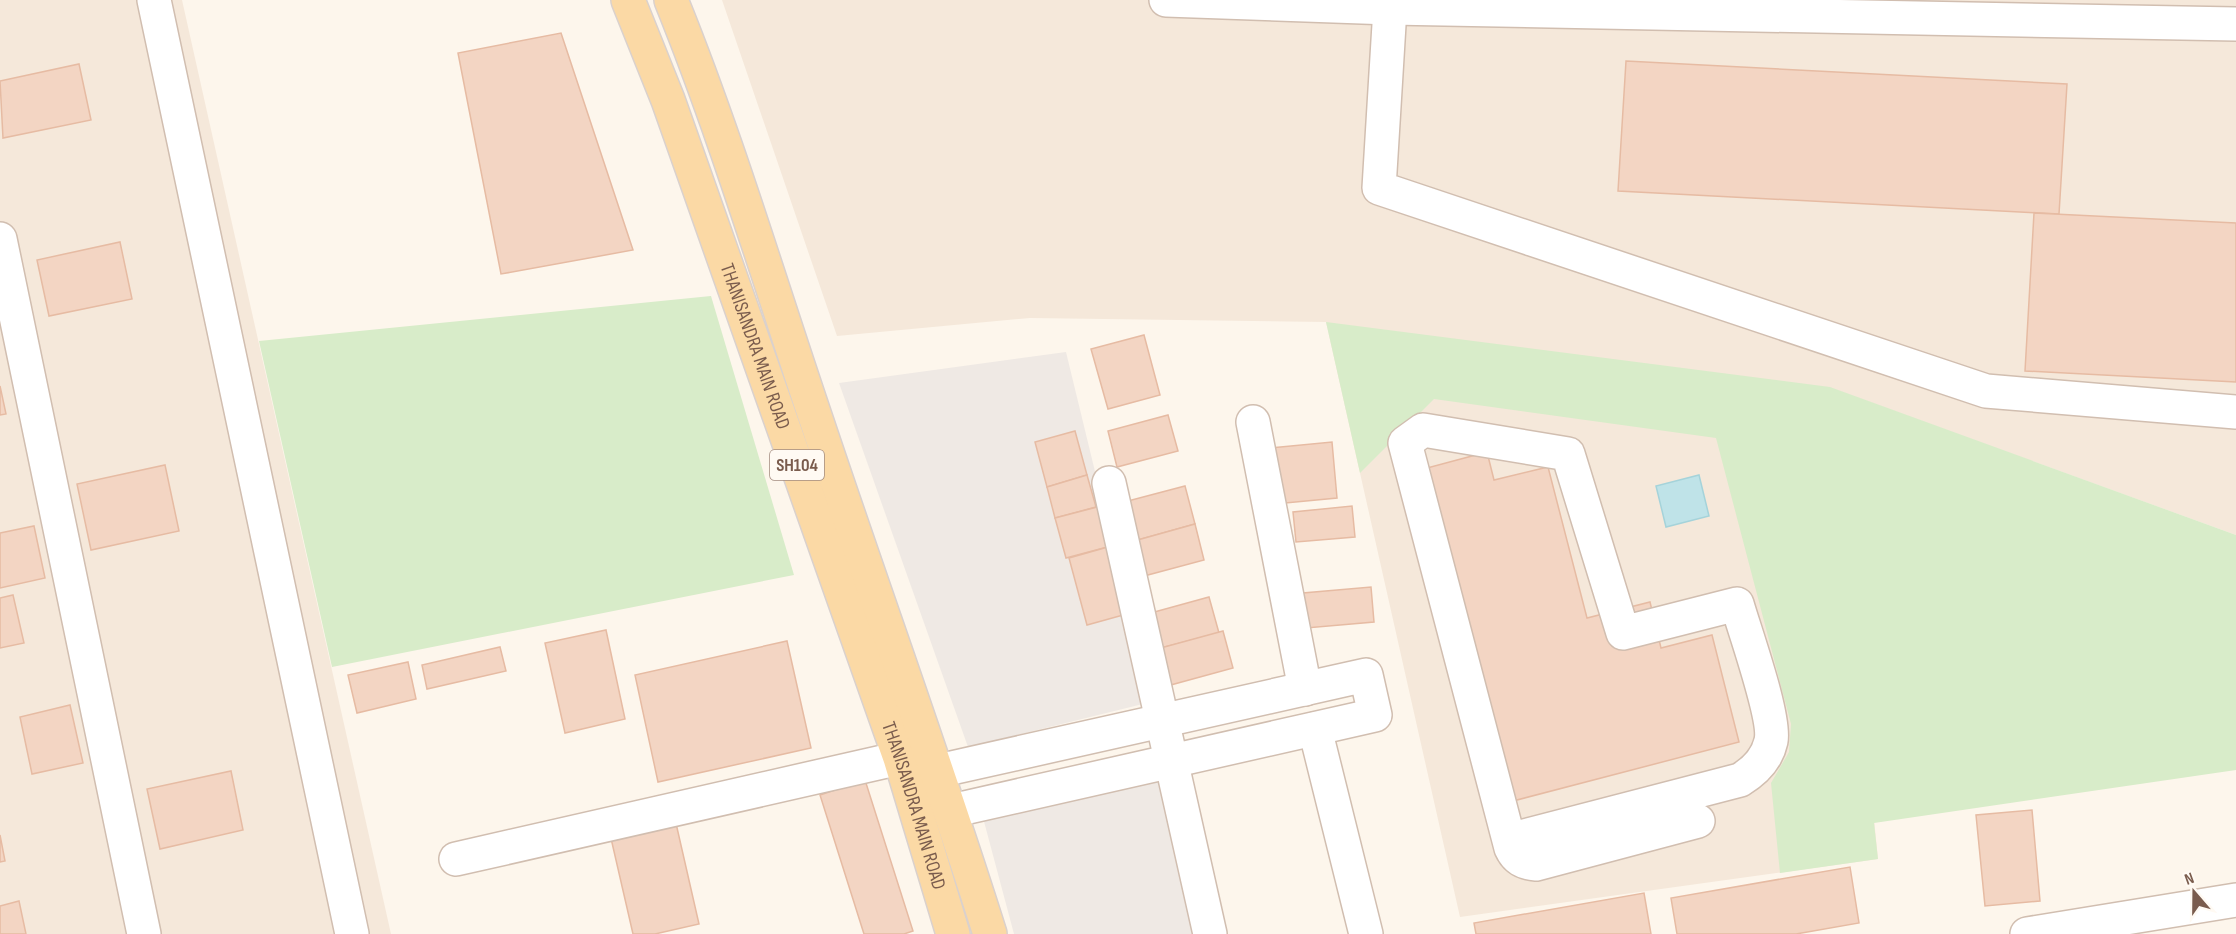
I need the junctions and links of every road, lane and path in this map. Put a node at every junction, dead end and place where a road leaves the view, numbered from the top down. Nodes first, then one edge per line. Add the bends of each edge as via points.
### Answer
1 (153, 0) edge
2 (628, 0) edge
3 (671, 0) edge
4 (1166, 0) edge
5 (1390, 8) junction
6 (2236, 24) edge
7 (0, 239) edge
8 (2236, 412) edge
9 (1252, 422) dead end
10 (1109, 483) dead end
11 (1305, 689) junction
12 (1163, 721) junction
13 (1315, 729) junction
14 (900, 758) junction
15 (1172, 761) junction
16 (938, 771) junction
17 (951, 811) junction
18 (1698, 821) dead end
19 (1509, 840) junction
20 (456, 859) dead end
21 (2236, 900) edge
22 (2066, 931) edge
23 (144, 934) edge
24 (352, 934) edge
25 (953, 934) edge
26 (990, 934) edge
27 (1210, 934) edge
28 (1366, 934) edge
29 (2026, 934) edge

1 - 24 street
2 - 14 main road, THANISANDRA MAIN ROAD / SH104 via 668,100
3 - 16 main road, THANISANDRA MAIN ROAD / SH104 via 705,83
4 - 5 street
5 - 6 street
5 - 8 street via 1379,188 1986,391
7 - 23 street
9 - 11 street
10 - 12 street
11 - 12 street
11 - 13 street via 1366,675 1375,716
12 - 15 street
12 - 16 street
13 - 15 street
13 - 28 street
14 - 20 street
14 - 25 main road, THANISANDRA MAIN ROAD / SH104
15 - 17 street
15 - 27 street
16 - 17 main road, THANISANDRA MAIN ROAD / SH104
17 - 26 main road, THANISANDRA MAIN ROAD / SH104
18 - 19 street via 1536,864 1520,861
19 - 19 street via 1405,443 1423,430 1569,454 1623,633 1737,604 1772,727 1767,753 1740,780
21 - 22 street
22 - 29 street

